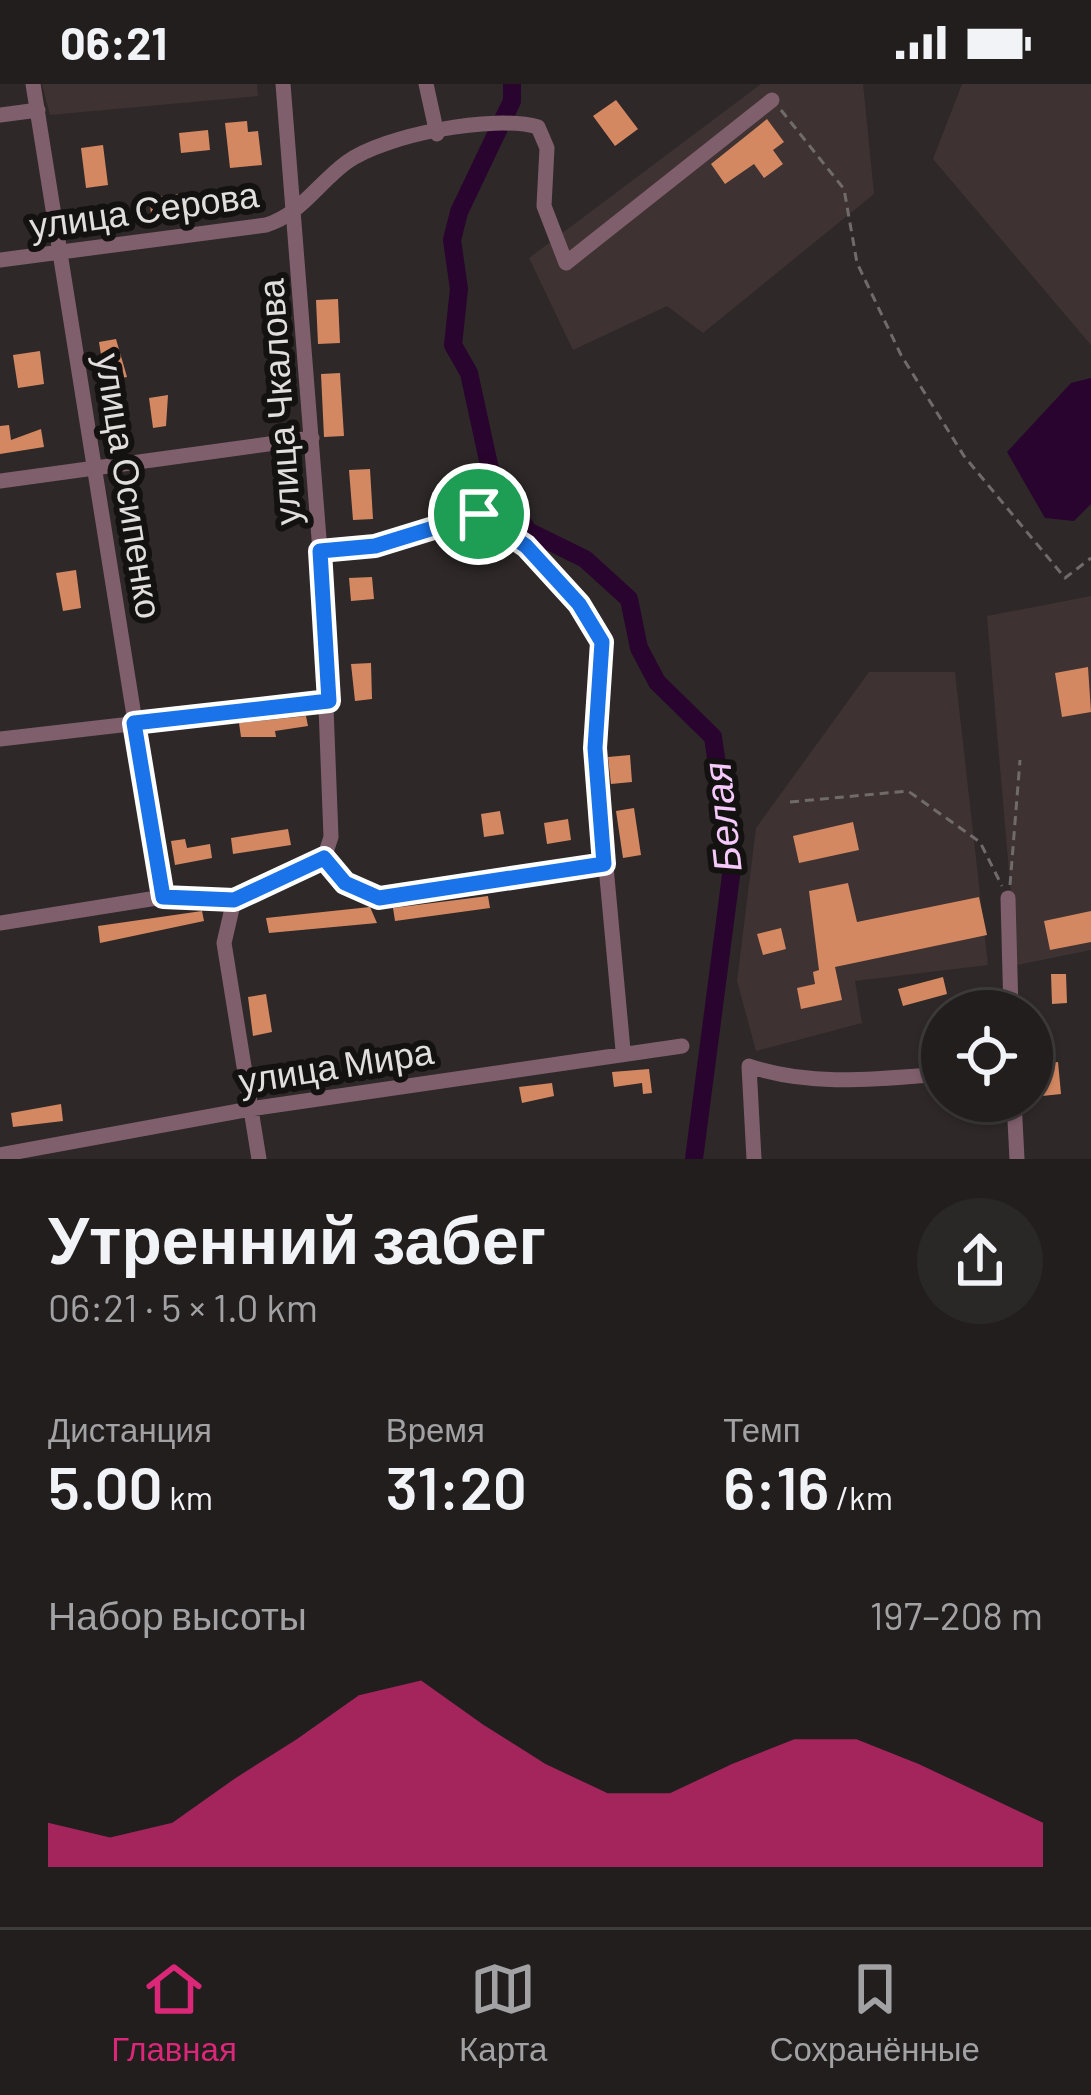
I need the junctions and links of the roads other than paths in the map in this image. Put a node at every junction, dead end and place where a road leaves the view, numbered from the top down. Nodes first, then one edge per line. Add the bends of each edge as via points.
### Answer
1 (33, 84) edge
2 (302, 84) edge
3 (426, 84) edge
4 (284, 89) edge
5 (772, 100) road end
6 (38, 110) junction
7 (0, 115) edge
8 (437, 134) junction
9 (294, 213) junction
10 (62, 253) junction
11 (0, 260) edge
12 (312, 438) junction
13 (98, 468) junction
14 (0, 481) edge
15 (320, 551) junction
16 (329, 701) junction
17 (134, 723) junction
18 (0, 739) edge
19 (324, 858) junction
20 (604, 864) junction
21 (163, 897) junction
22 (1008, 898) road end
23 (234, 900) junction
24 (0, 923) edge
25 (1010, 990) edge
26 (682, 1046) dead end
27 (623, 1050) junction
28 (921, 1076) edge
29 (250, 1109) junction
30 (1015, 1122) edge
31 (0, 1154) edge
32 (260, 1159) edge
33 (754, 1159) edge
34 (1017, 1159) edge

1 - 6 street, улица Осипенко
2 - 4 street
3 - 8 street
4 - 9 street, улица Чкалова
5 - 8 street, улица Серова via 566,263 544,206 547,148 538,127 484,123
6 - 7 street
6 - 10 street, улица Осипенко
8 - 9 street, улица Серова via 363,152
9 - 10 street, улица Серова via 266,225
9 - 12 street, улица Чкалова
10 - 11 street, улица Серова
10 - 13 street, улица Осипенко
12 - 13 street
12 - 15 street, улица Чкалова
13 - 14 street
13 - 17 street, улица Осипенко
15 - 16 street, улица Чкалова
15 - 20 street via 375,546 467,515 496,521 526,546 598,631 595,748
16 - 17 street
16 - 19 street, улица Чкалова via 332,837
17 - 18 street
17 - 21 street, улица Осипенко
19 - 20 street via 345,883 379,898
19 - 23 street
20 - 27 street
21 - 23 street
21 - 24 street
22 - 25 street
23 - 29 street via 224,943
26 - 27 street, улица Мира
27 - 29 street, улица Мира
28 - 33 street via 818,1080 749,1066
29 - 31 street, улица Мира
29 - 32 street
30 - 34 street

